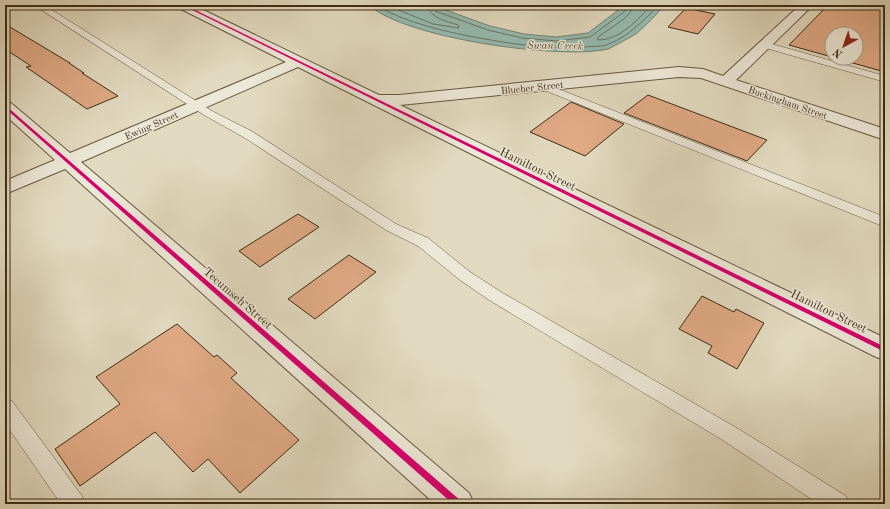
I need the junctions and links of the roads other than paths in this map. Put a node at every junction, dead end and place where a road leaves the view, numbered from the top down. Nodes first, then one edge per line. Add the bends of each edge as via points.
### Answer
1 (38, 5) edge
2 (183, 5) edge
3 (807, 5) edge
4 (764, 45) junction
5 (298, 62) junction
6 (691, 72) joint
7 (885, 79) edge
8 (726, 81) junction
9 (543, 86) junction
10 (374, 98) junction
11 (196, 105) junction
12 (5, 106) edge
13 (885, 135) edge
14 (67, 161) junction
15 (5, 188) edge
16 (885, 222) edge
17 (885, 350) edge
18 (5, 406) edge
19 (74, 504) edge
20 (458, 504) edge
21 (838, 504) edge

1 - 11 lane
2 - 5 street, Hamilton Street
3 - 4 street
4 - 7 lane
4 - 8 street
5 - 10 street, Hamilton Street
5 - 11 street, Ewing Street
6 - 8 street, Buckingham Street
6 - 9 street, Blucher Street
8 - 13 street, Buckingham Street
9 - 10 street, Blucher Street via 399,100
9 - 16 lane
10 - 17 street, Hamilton Street
11 - 14 street, Ewing Street
11 - 21 lane via 249,135 391,227 422,242 495,296 728,433
12 - 14 street, Tecumseh Street
14 - 15 street, Ewing Street
14 - 20 street, Tecumseh Street
18 - 19 lane

